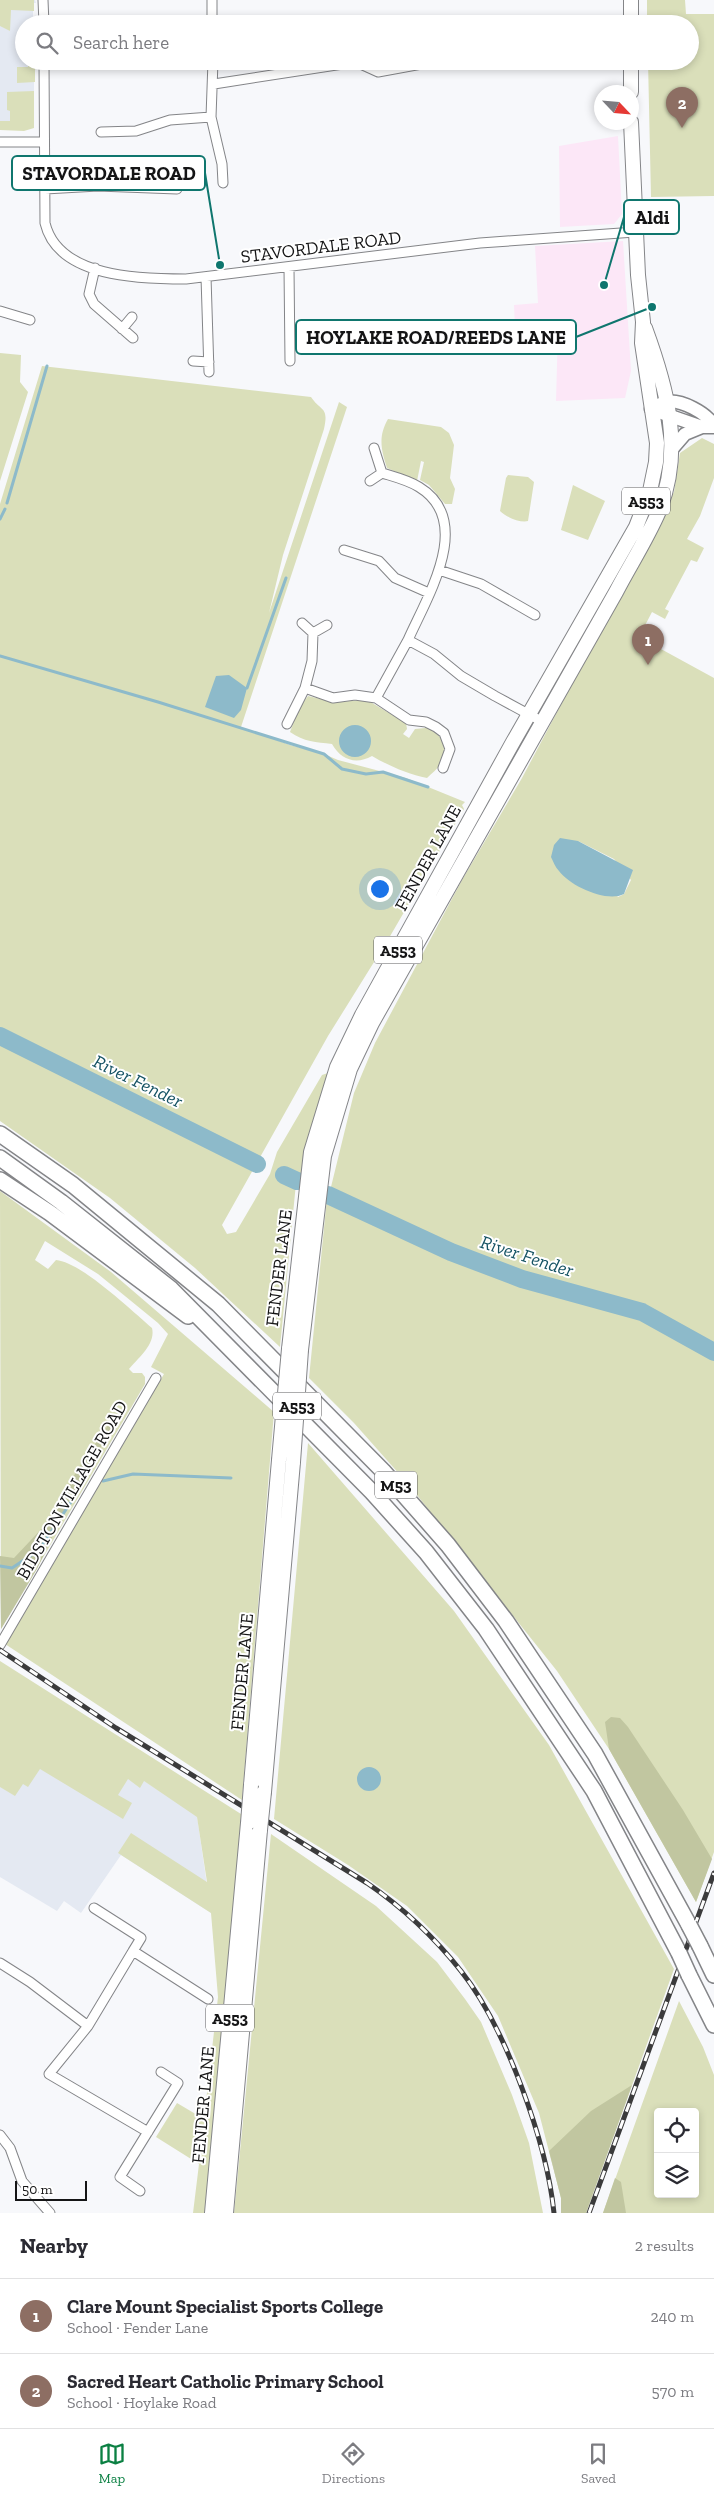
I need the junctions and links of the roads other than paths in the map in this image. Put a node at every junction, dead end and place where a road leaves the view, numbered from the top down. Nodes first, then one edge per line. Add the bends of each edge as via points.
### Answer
1 (43, 0) edge
2 (212, 0) edge
3 (631, 0) edge
4 (44, 15) edge
5 (212, 15) edge
6 (631, 15) edge
7 (44, 70) edge
8 (213, 70) edge
9 (304, 70) edge
10 (374, 70) edge
11 (389, 70) edge
12 (631, 70) edge
13 (214, 84) junction
14 (631, 85) edge
15 (211, 117) junction
16 (631, 130) edge
17 (101, 132) dead end
18 (0, 142) edge
19 (44, 142) junction
20 (223, 184) dead end
21 (45, 189) junction
22 (177, 189) dead end
23 (636, 232) junction
24 (95, 268) junction
25 (289, 268) junction
26 (206, 277) junction
27 (0, 311) edge
28 (132, 317) dead end
29 (30, 320) dead end
30 (643, 322) junction
31 (122, 329) junction
32 (133, 338) dead end
33 (193, 361) dead end
34 (290, 361) dead end
35 (209, 362) junction
36 (210, 372) dead end
37 (651, 409) junction
38 (668, 409) junction
39 (710, 427) edge
40 (672, 445) junction
41 (374, 448) dead end
42 (382, 473) junction
43 (370, 481) dead end
44 (344, 550) dead end
45 (439, 570) junction
46 (429, 593) junction
47 (535, 615) dead end
48 (302, 623) dead end
49 (327, 625) dead end
50 (313, 633) junction
51 (408, 640) junction
52 (305, 688) junction
53 (376, 698) junction
54 (529, 715) junction
55 (543, 722) junction
56 (287, 724) dead end
57 (443, 768) dead end
58 (0, 1134) edge
59 (0, 1158) edge
60 (0, 1180) edge
61 (233, 1349) junction
62 (295, 1349) junction
63 (156, 1378) dead end
64 (0, 1645) edge
65 (94, 1908) dead end
66 (133, 1951) junction
67 (0, 1963) edge
68 (714, 1975) edge
69 (208, 1999) dead end
70 (714, 2025) edge
71 (88, 2026) junction
72 (161, 2072) dead end
73 (148, 2132) junction
74 (0, 2135) edge
75 (140, 2190) dead end
76 (50, 2213) edge
77 (212, 2213) edge
78 (226, 2213) edge

1 - 4 street
2 - 5 street
3 - 6 main road
7 - 19 street, STAVORDALE ROAD
8 - 13 street
9 - 13 street
10 - 11 street
12 - 14 main road
13 - 15 street
15 - 17 street via 170,120 136,131
15 - 20 street via 222,164
16 - 23 main road, A553
18 - 19 street
19 - 21 street, STAVORDALE ROAD
21 - 22 street via 98,186
21 - 24 street, STAVORDALE ROAD via 45,223 54,246 76,263
23 - 25 street, STAVORDALE ROAD via 480,243
23 - 30 main road, A553
24 - 26 street, STAVORDALE ROAD via 154,279
24 - 31 street via 89,294 94,304
25 - 26 street, STAVORDALE ROAD
25 - 34 street
26 - 35 street
27 - 29 street
28 - 31 street
30 - 37 main road, A553 via 642,352
30 - 38 main road, A553
31 - 32 street
33 - 35 street
35 - 36 street
37 - 38 street
37 - 54 main road, FENDER LANE / A553 via 657,451 645,506
38 - 39 street via 696,410 710,418
38 - 40 main road, A553
39 - 40 street via 685,434
40 - 55 main road, FENDER LANE / A553 via 664,497 651,526
41 - 42 street
42 - 43 street
42 - 45 street via 420,488 440,508 446,538
44 - 46 street via 379,561 395,578
45 - 46 street
45 - 47 street via 481,584
46 - 51 street
48 - 50 street
49 - 50 street
50 - 52 street via 312,661
51 - 53 street
51 - 54 street
52 - 53 street via 333,698 355,695
52 - 56 street
53 - 57 street via 409,720 426,722 444,733 450,750
54 - 55 street
54 - 62 main road, FENDER LANE / A553 via 362,1015 337,1067 311,1152
55 - 62 main road, FENDER LANE / A553 via 372,1023 350,1070 324,1156
58 - 68 highway, M53, bridge via 72,1185 218,1304 376,1464 448,1545 506,1621 595,1754
59 - 61 highway, M53 via 171,1288
60 - 61 highway, M53 via 50,1213
61 - 70 highway, M53, bridge via 372,1492 426,1552 486,1629 594,1791
62 - 77 main road, FENDER LANE / A553, bridge via 279,1460
62 - 78 main road, FENDER LANE / A553, bridge via 293,1462
63 - 64 street, BIDSTON VILLAGE ROAD
65 - 66 street via 141,1938
66 - 69 street
66 - 71 street
67 - 71 street
71 - 73 street via 49,2074
72 - 73 street via 178,2083
73 - 75 street via 120,2177
74 - 76 street via 10,2148 22,2181

